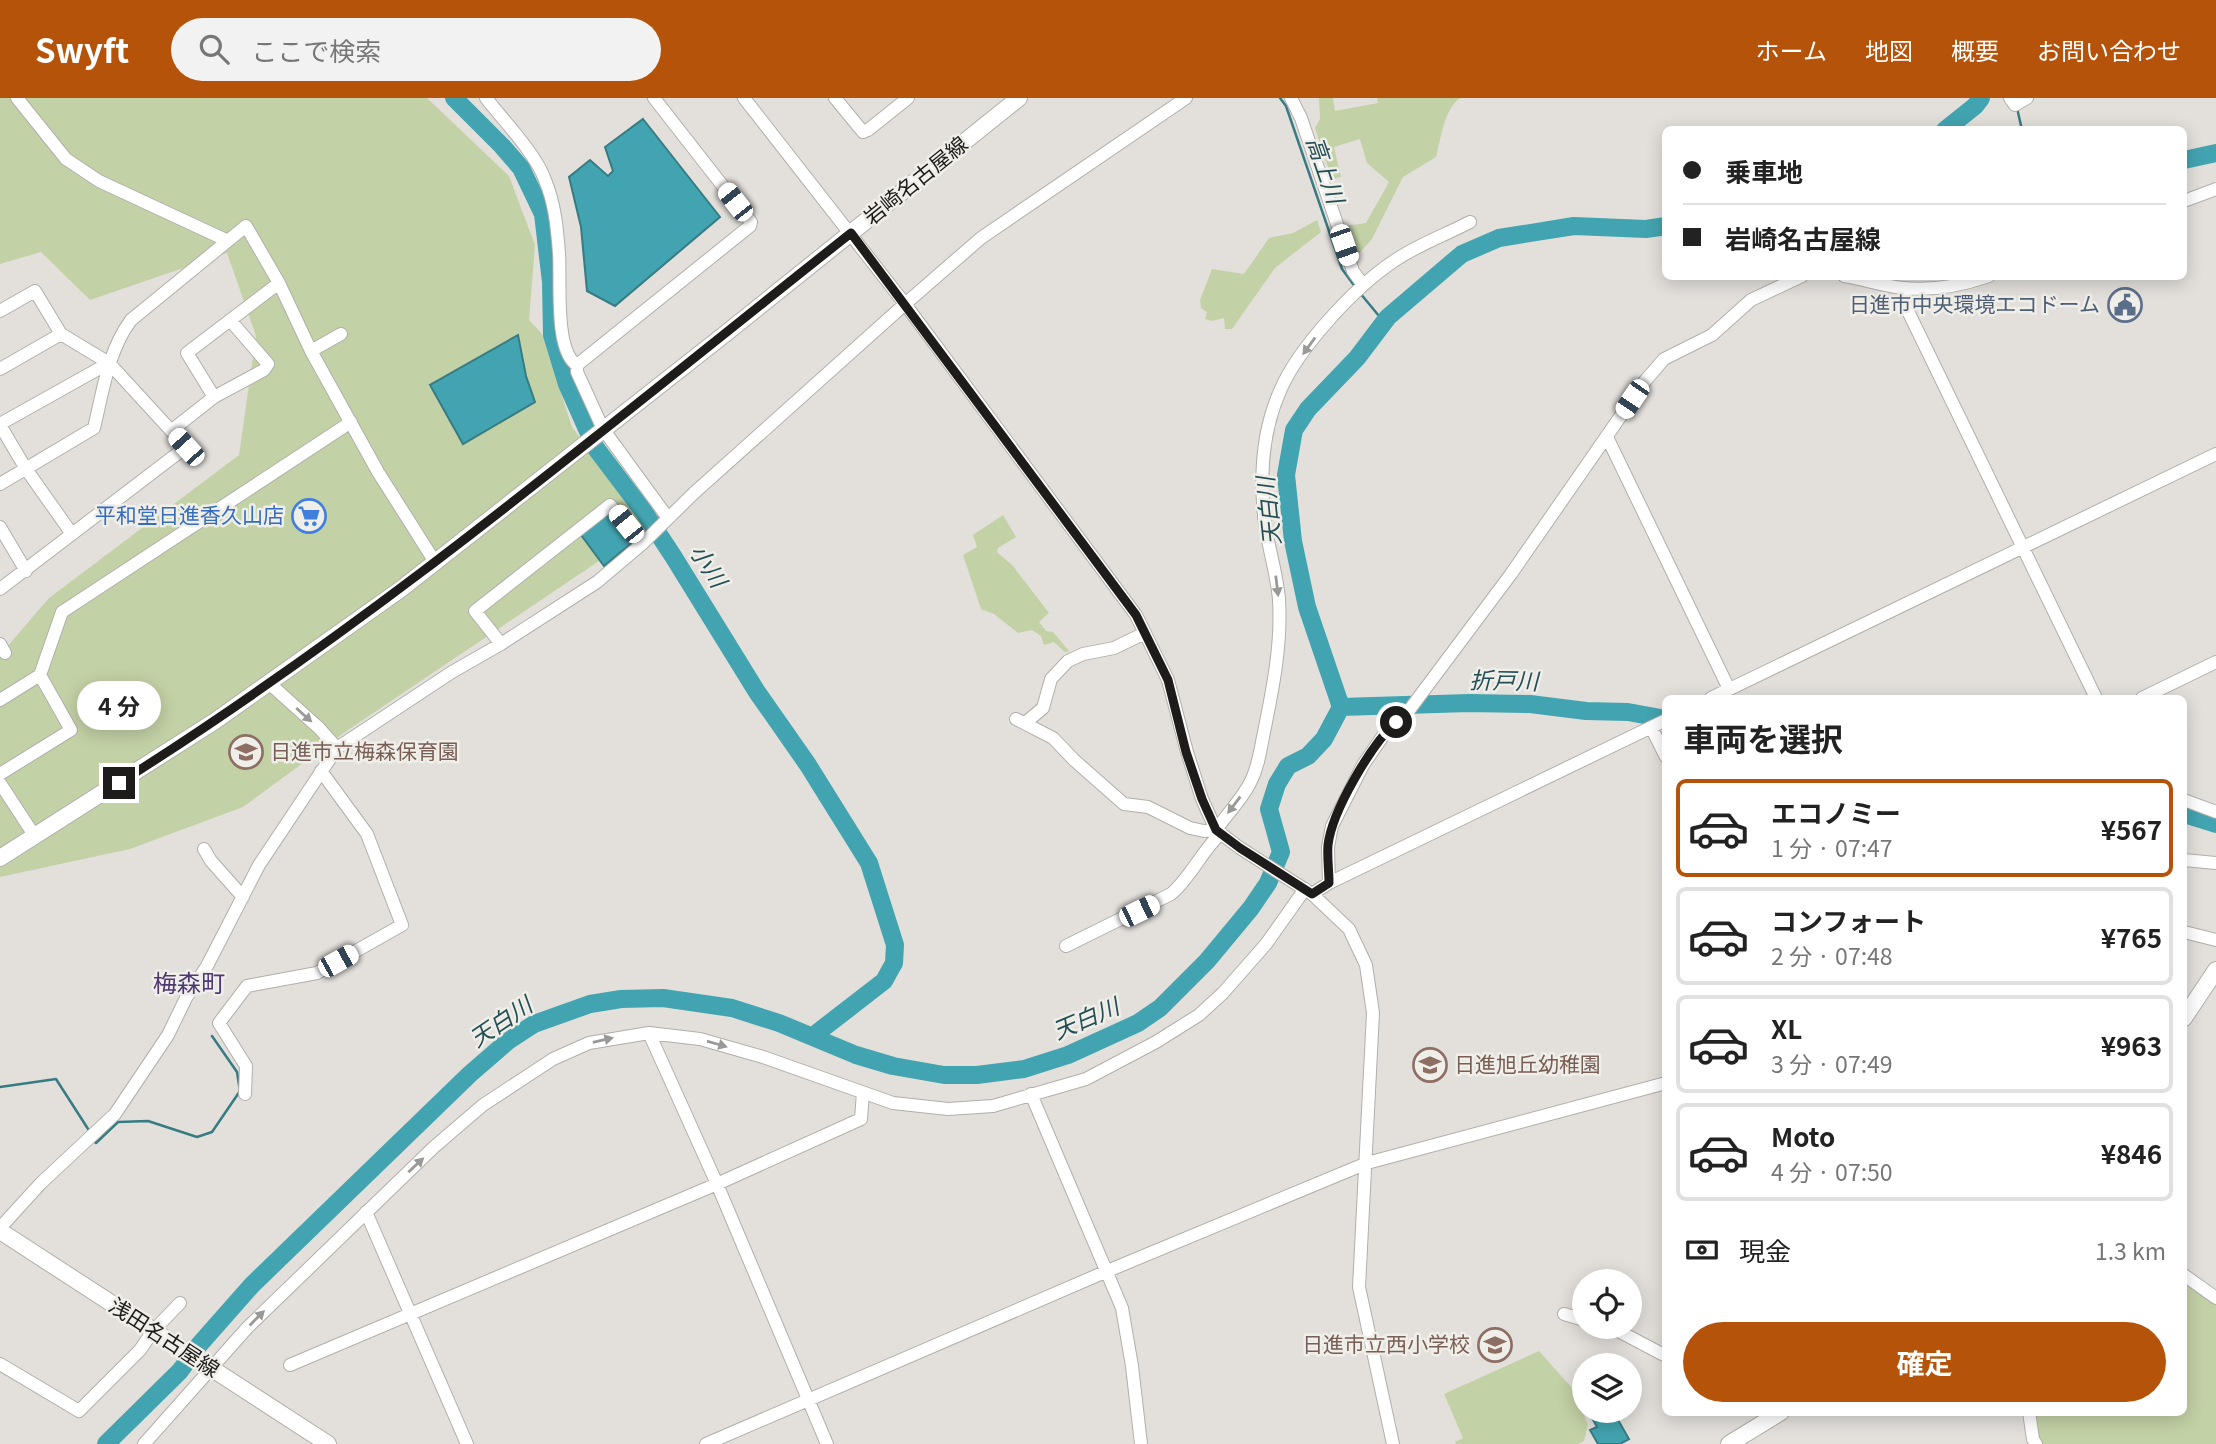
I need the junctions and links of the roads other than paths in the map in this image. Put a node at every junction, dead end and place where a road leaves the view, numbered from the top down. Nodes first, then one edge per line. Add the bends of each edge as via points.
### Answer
1 (17, 98) edge
2 (486, 98) edge
3 (654, 98) edge
4 (744, 98) edge
5 (835, 98) edge
6 (906, 98) edge
7 (1018, 98) edge
8 (1186, 98) edge
9 (1291, 98) edge
10 (2010, 98) edge
11 (2027, 98) edge
12 (2215, 194) edge
13 (2187, 200) edge
14 (1469, 222) dead end
15 (851, 233) junction
16 (226, 240) junction
17 (1794, 280) edge
18 (1864, 280) edge
19 (1978, 280) edge
20 (279, 283) junction
21 (1903, 288) junction
22 (1359, 289) junction
23 (905, 304) junction
24 (0, 311) edge
25 (230, 320) junction
26 (61, 334) junction
27 (341, 334) dead end
28 (311, 351) junction
29 (109, 363) junction
30 (577, 365) junction
31 (0, 369) edge
32 (214, 397) junction
33 (351, 422) junction
34 (0, 424) edge
35 (171, 431) junction
36 (600, 432) junction
37 (1607, 437) junction
38 (2216, 454) edge
39 (26, 468) junction
40 (0, 484) edge
41 (666, 521) junction
42 (0, 527) edge
43 (72, 534) junction
44 (646, 540) junction
45 (2022, 548) junction
46 (435, 562) junction
47 (26, 571) junction
48 (0, 589) edge
49 (1145, 632) junction
50 (501, 643) junction
51 (2216, 662) edge
52 (40, 675) junction
53 (270, 684) junction
54 (1729, 689) junction
55 (1717, 695) edge
56 (2095, 695) edge
57 (2148, 695) edge
58 (0, 700) edge
59 (1662, 722) edge
60 (1651, 727) junction
61 (337, 748) junction
62 (1662, 749) edge
63 (321, 771) junction
64 (0, 774) edge
65 (0, 783) edge
66 (2187, 801) edge
67 (2216, 812) edge
68 (1218, 831) junction
69 (34, 835) junction
70 (204, 849) dead end
71 (0, 858) edge
72 (2187, 860) edge
73 (2216, 863) edge
74 (1329, 883) junction
75 (1308, 891) junction
76 (243, 897) junction
77 (2187, 933) edge
78 (2216, 940) edge
79 (1066, 946) dead end
80 (2216, 970) edge
81 (2187, 1014) edge
82 (649, 1033) junction
83 (1662, 1084) edge
84 (863, 1093) junction
85 (245, 1094) dead end
86 (1031, 1094) junction
87 (1367, 1163) junction
88 (717, 1184) junction
89 (366, 1212) junction
90 (0, 1229) edge
91 (1105, 1272) junction
92 (2187, 1277) edge
93 (2216, 1298) edge
94 (180, 1303) dead end
95 (412, 1312) junction
96 (1564, 1314) dead end
97 (1572, 1316) edge
98 (153, 1331) junction
99 (1634, 1339) edge
100 (1662, 1354) edge
101 (0, 1364) edge
102 (290, 1365) dead end
103 (211, 1369) junction
104 (808, 1401) junction
105 (2030, 1416) edge
106 (1759, 1418) edge
107 (144, 1444) edge
108 (328, 1444) edge
109 (467, 1444) edge
110 (706, 1444) edge
111 (827, 1444) edge
112 (1141, 1444) edge
113 (1393, 1444) edge
114 (1729, 1444) edge
115 (2036, 1444) edge

1 - 16 street via 66,159 99,181
2 - 30 street via 545,177 556,215 562,341 569,361
3 - 30 street via 751,222
4 - 15 street
5 - 6 street via 863,132
7 - 15 main road, 岩崎名古屋線
8 - 23 street via 981,238
9 - 22 street
10 - 11 street via 2015,105
12 - 13 street
14 - 22 street via 1396,260
15 - 23 street
15 - 36 main road, 岩崎名古屋線
16 - 20 street via 246,226
16 - 29 street via 131,320
17 - 37 street via 1751,300 1712,335 1664,359
18 - 21 street
19 - 21 street
20 - 25 street
20 - 28 street
21 - 45 street via 1905,305
22 -> 68 street via 1314,338 1280,390 1272,412 1263,492 1279,600 1272,689 1250,784
23 - 41 street
23 - 49 street
24 - 26 street via 35,291
25 - 32 street via 187,353
25 - 32 street via 268,364
26 - 29 street
26 - 31 street
27 - 28 street
28 - 33 street
29 - 34 street
29 - 35 street
29 - 39 street via 94,428
30 - 36 street
32 - 35 street
33 - 46 street
33 - 52 street via 62,612
34 - 39 street
35 - 43 street via 186,447
36 - 41 street
36 - 46 main road, 岩崎名古屋線
37 - 54 street
37 - 74 street via 1511,574 1363,765 1332,826
38 - 45 street
39 - 40 street
39 - 43 street
41 - 44 street
42 - 47 street
43 - 47 street
44 - 50 street via 597,582
44 - 50 street via 610,505 475,611
45 - 54 street
45 - 56 street
46 - 53 main road, 岩崎名古屋線
47 - 48 street
49 - 68 street via 1168,680 1186,752
49 - 68 street via 1114,648 1068,661 1051,679 1043,708 1021,721 1053,738 1124,804 1148,807 1190,828
50 - 61 street
51 - 57 street
52 - 58 street
52 - 64 street via 71,730
53 -> 61 street
53 - 69 main road, 岩崎名古屋線
54 - 55 street
59 - 60 street
60 - 62 street
60 - 74 street
61 - 63 street
63 - 76 street
63 - 85 street via 366,834 402,925 317,973 247,986 219,1023 246,1066
65 - 69 street
66 - 67 street
68 - 75 street
68 - 79 street via 1171,894
69 - 71 main road, 岩崎名古屋線
70 - 76 street
72 - 73 street
74 - 75 street
75 - 86 street via 1223,993 1199,1015 1086,1079
75 - 87 street via 1349,929 1366,965 1373,1013
76 - 90 street via 168,1035 115,1114
77 - 78 street
80 - 81 main road
82 -> 84 street via 700,1039
82 - 88 street
89 -> 82 street via 483,1105 528,1074 589,1043
83 - 87 street
84 - 86 street via 893,1103 948,1109 993,1106
84 - 88 street via 861,1119
86 - 91 street
87 - 91 street
87 - 113 street via 1359,1287
88 - 95 street
88 - 104 street
89 - 95 street
103 -> 89 street
90 - 98 main road, 浅田名古屋線
91 - 104 street
91 - 112 street via 1122,1308
92 - 93 street
94 - 98 street
95 - 102 street
95 - 109 street
96 - 97 street
98 - 101 street via 140,1350 79,1410
98 - 103 main road, 浅田名古屋線
99 - 100 street
103 - 107 street
103 - 108 main road, 浅田名古屋線
104 - 110 street
104 - 111 street
105 - 115 street
106 - 114 main road

